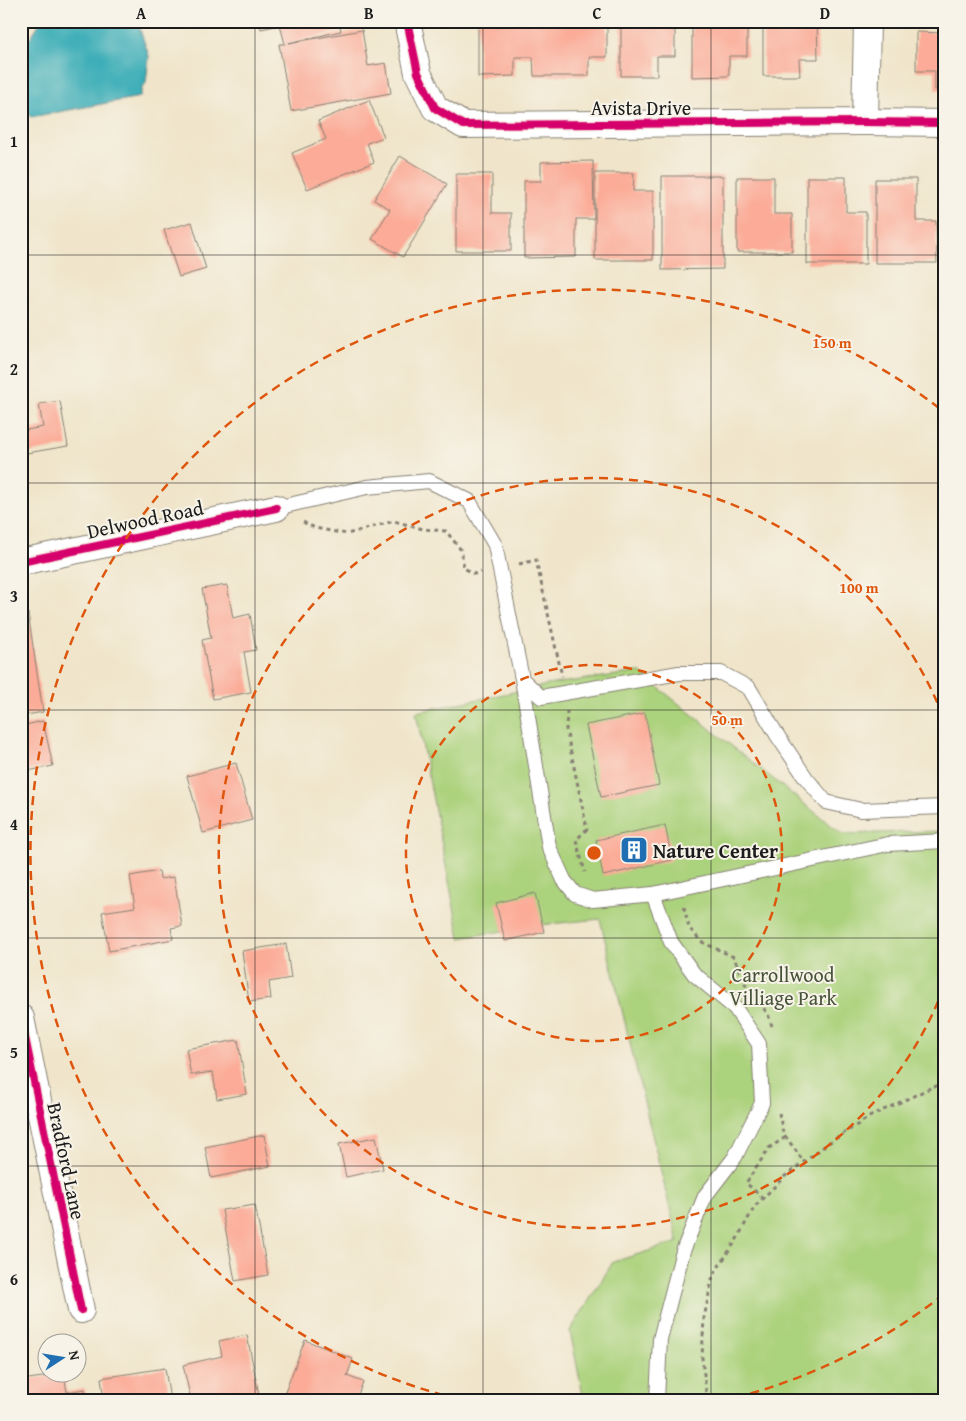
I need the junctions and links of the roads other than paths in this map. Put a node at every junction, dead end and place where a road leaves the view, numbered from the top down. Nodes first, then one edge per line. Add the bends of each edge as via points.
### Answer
1 (407, 21) edge
2 (867, 21) edge
3 (865, 122) junction
4 (945, 123) edge
5 (276, 508) joint
6 (21, 562) edge
7 (522, 679) junction
8 (945, 807) edge
9 (945, 841) edge
10 (653, 894) junction
11 (21, 1018) edge
12 (28, 1088) edge
13 (81, 1310) dead end
14 (657, 1400) edge

1 - 3 street, Avista Drive via 418,73 435,108 464,125
2 - 3 street
3 - 4 street, Avista Drive
5 - 6 street, Delwood Road
5 - 7 lane via 367,487 429,480 470,501 495,545
7 - 8 lane via 541,697 679,673 721,673 749,688 806,778 826,802 861,810
7 - 10 lane via 549,847 564,880 575,894 593,900
9 - 10 lane via 888,844
10 - 14 lane via 671,942 694,974 735,1008 759,1044 762,1103 736,1157 705,1196 683,1250 660,1339
11 - 12 street, Bradford Lane
12 - 13 street, Bradford Lane

